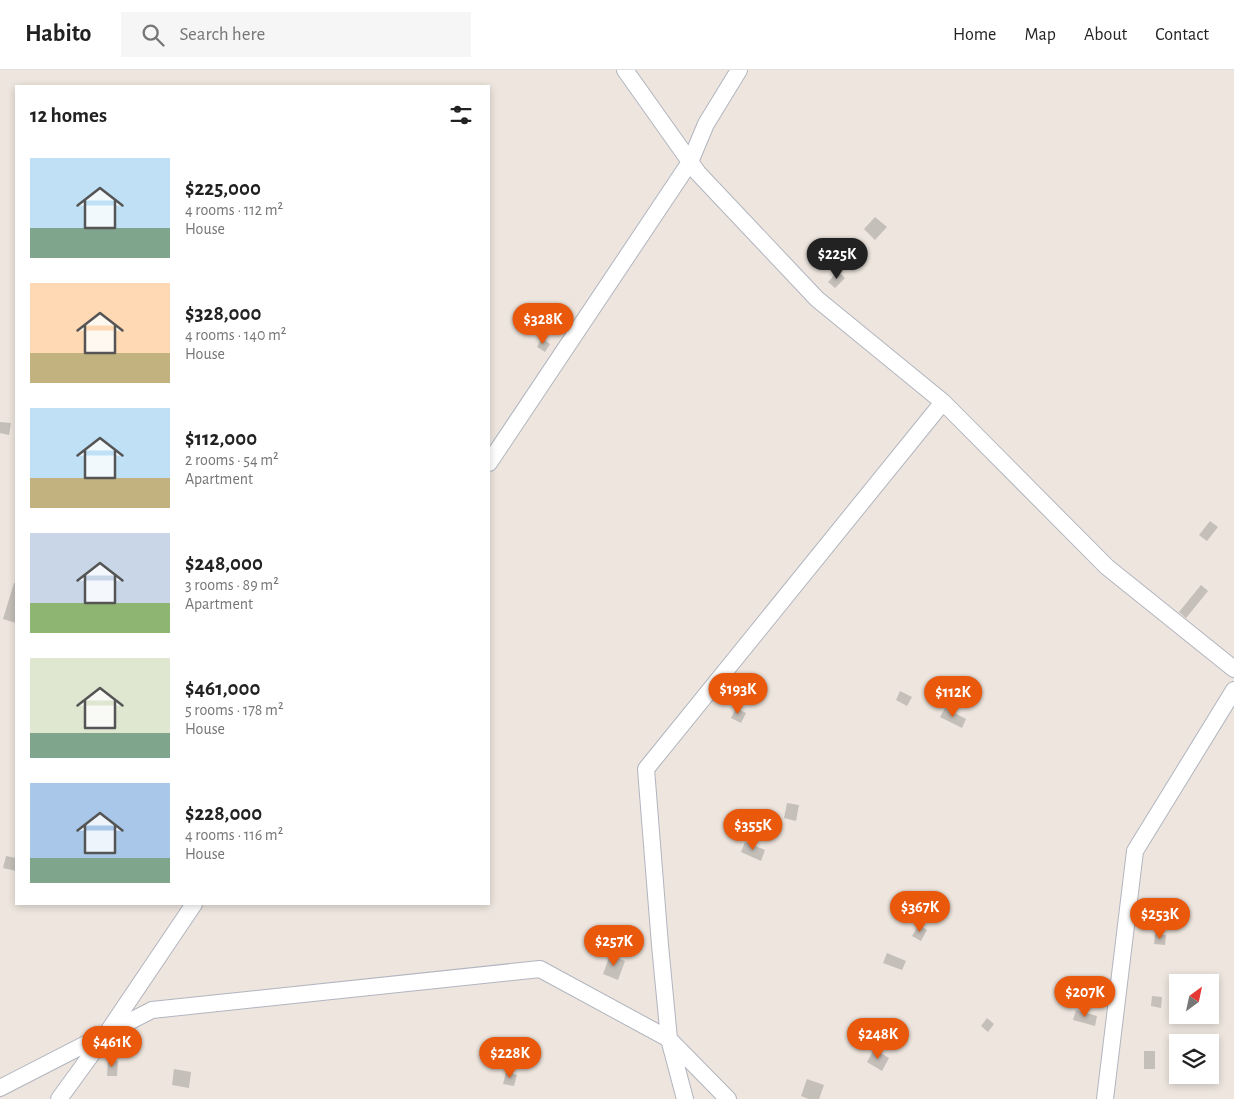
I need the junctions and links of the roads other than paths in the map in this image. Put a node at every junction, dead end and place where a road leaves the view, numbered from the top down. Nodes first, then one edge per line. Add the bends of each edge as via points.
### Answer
1 (625, 70) edge
2 (739, 70) edge
3 (690, 162) junction
4 (943, 402) junction
5 (490, 462) edge
6 (1234, 669) edge
7 (1234, 690) edge
8 (193, 905) edge
9 (107, 1033) junction
10 (670, 1039) junction
11 (0, 1088) edge
12 (59, 1099) edge
13 (685, 1099) edge
14 (728, 1099) edge
15 (1105, 1099) edge

1 - 3 street
2 - 3 street via 706,124
3 - 4 street via 816,299
3 - 5 street
4 - 6 street via 1107,567
4 - 10 street via 646,769
7 - 15 street via 1135,851
8 - 9 street
9 - 10 street via 152,1010 540,969
9 - 11 street
9 - 12 street
10 - 13 street
10 - 14 street

